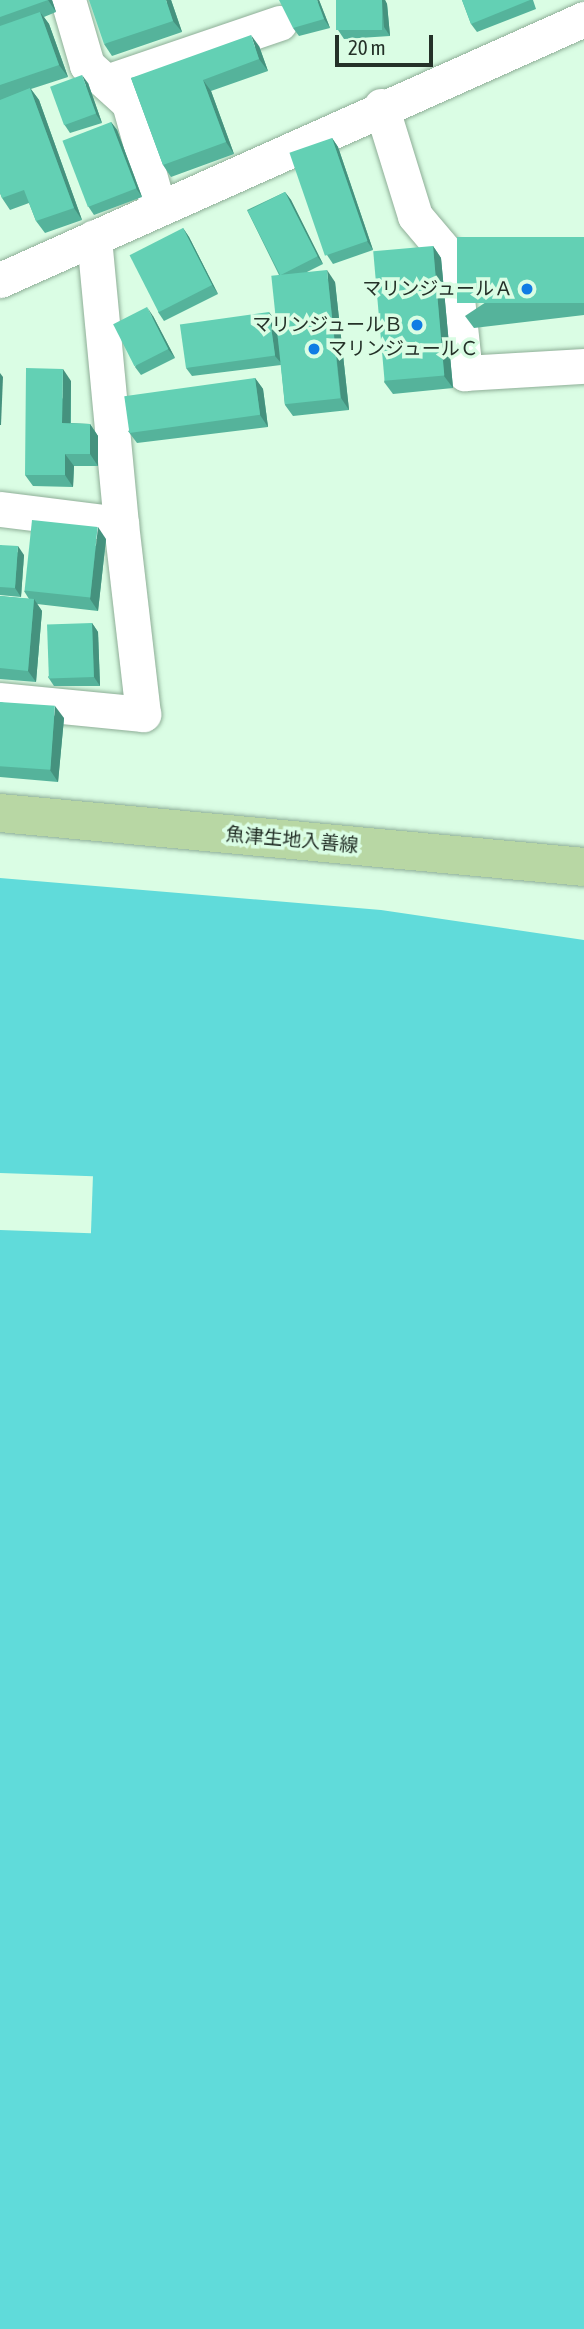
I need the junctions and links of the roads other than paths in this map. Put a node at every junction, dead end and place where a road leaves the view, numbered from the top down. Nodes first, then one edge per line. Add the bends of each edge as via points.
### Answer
1 (68, 0) edge
2 (584, 19) edge
3 (279, 23) dead end
4 (109, 81) junction
5 (382, 106) junction
6 (158, 206) junction
7 (94, 237) junction
8 (0, 280) edge
9 (584, 366) edge
10 (0, 509) edge
11 (121, 524) junction
12 (0, 700) edge
13 (0, 813) edge
14 (584, 867) edge

1 - 4 street via 87,65
2 - 5 street
3 - 4 street
4 - 6 street via 129,103
5 - 6 street
5 - 9 street via 415,216 453,261 465,373
6 - 7 street
7 - 8 street
7 - 11 street
10 - 11 street
11 - 12 street via 143,714
13 - 14 main road, 魚津生地入善線

